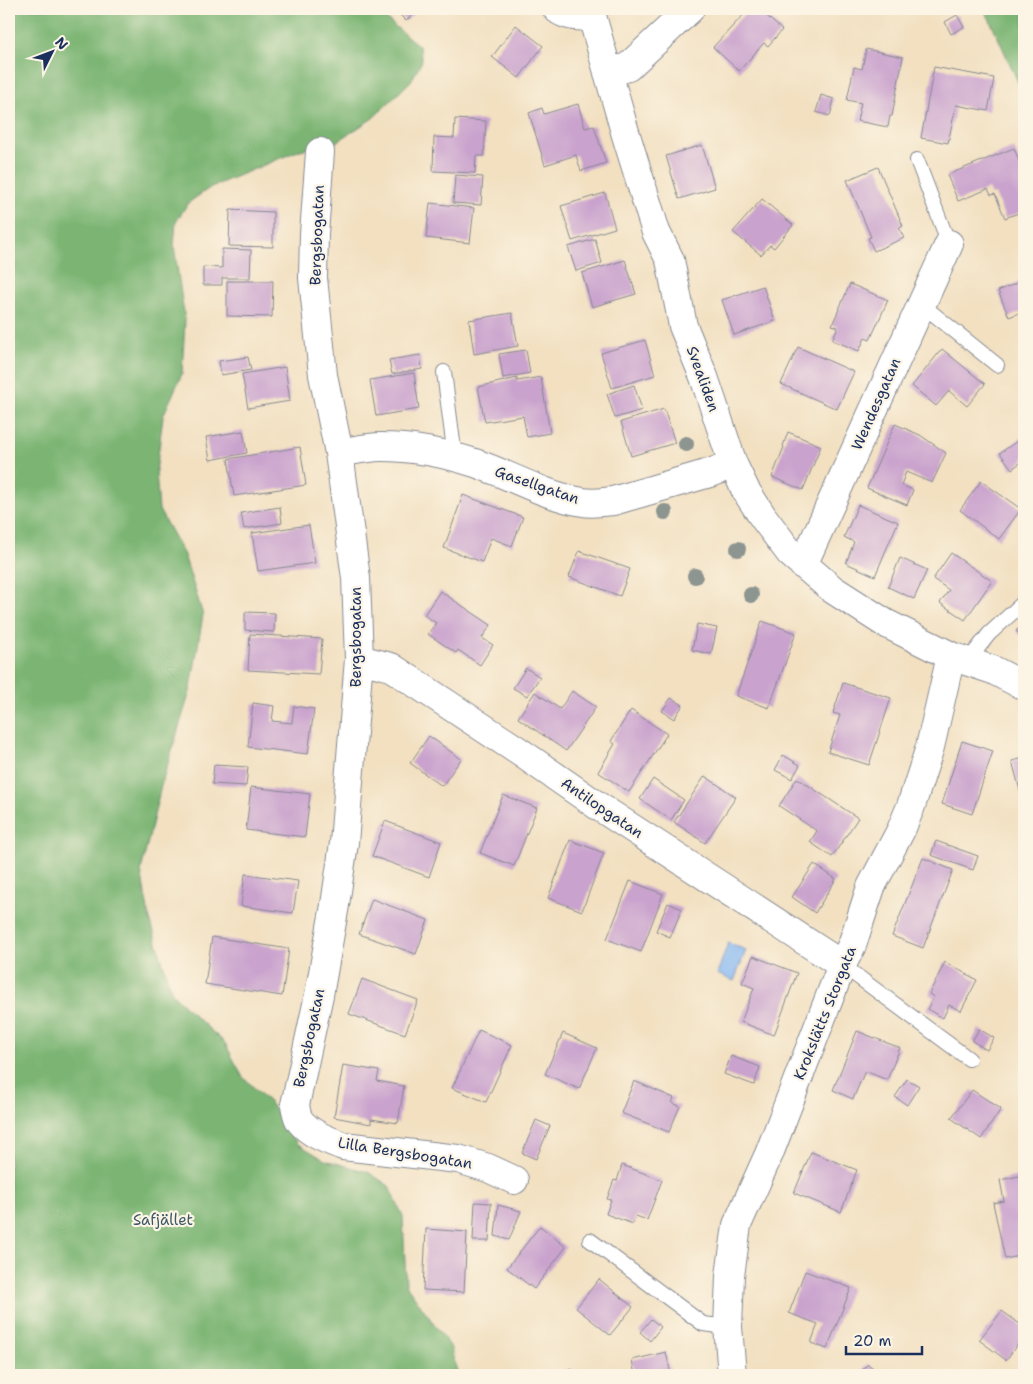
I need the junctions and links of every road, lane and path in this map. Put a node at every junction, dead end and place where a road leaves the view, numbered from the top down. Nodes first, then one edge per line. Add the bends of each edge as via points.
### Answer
1 (557, 9) edge
2 (690, 9) edge
3 (591, 12) edge
4 (608, 73) junction
5 (320, 152) dead end
6 (917, 160) dead end
7 (949, 244) joint
8 (921, 304) junction
9 (997, 365) dead end
10 (444, 372) dead end
11 (339, 452) junction
12 (451, 456) junction
13 (732, 464) junction
14 (803, 565) junction
15 (1024, 602) edge
16 (359, 659) junction
17 (959, 659) junction
18 (1024, 686) edge
19 (842, 965) junction
20 (969, 1059) dead end
21 (299, 1120) joint
22 (514, 1180) dead end
23 (590, 1240) dead end
24 (728, 1327) junction
25 (732, 1375) edge

1 - 3 street via 576,18
2 - 4 street via 628,67
3 - 4 street, Svealiden
4 - 13 street, Svealiden via 656,232 670,260 683,326
5 - 11 street, Bergsbogatan via 313,278 323,375
6 - 7 lane
7 - 8 street, Wendesgatan
8 - 9 lane
8 - 14 street, Wendesgatan
10 - 12 lane via 453,442
11 - 12 street, Gasellgatan via 379,447
11 - 16 street, Bergsbogatan via 356,578
12 - 13 street, Gasellgatan via 558,495 597,503 613,501
13 - 14 street, Svealiden via 762,517
14 - 17 street, Svealiden via 867,612
15 - 17 lane
16 - 19 street, Antilopgatan via 391,667
16 - 21 street, Bergsbogatan via 344,843 319,995 295,1105
17 - 18 street, Svealiden via 993,670
17 - 19 street, Krokslätts Storgata via 911,806 871,887
19 - 20 lane
19 - 24 street, Krokslätts Storgata via 769,1154 737,1225
21 - 22 street, Lilla Bergsbogatan via 311,1131 343,1146 458,1159
23 - 24 lane via 703,1324
24 - 25 street, Krokslätts Storgata

